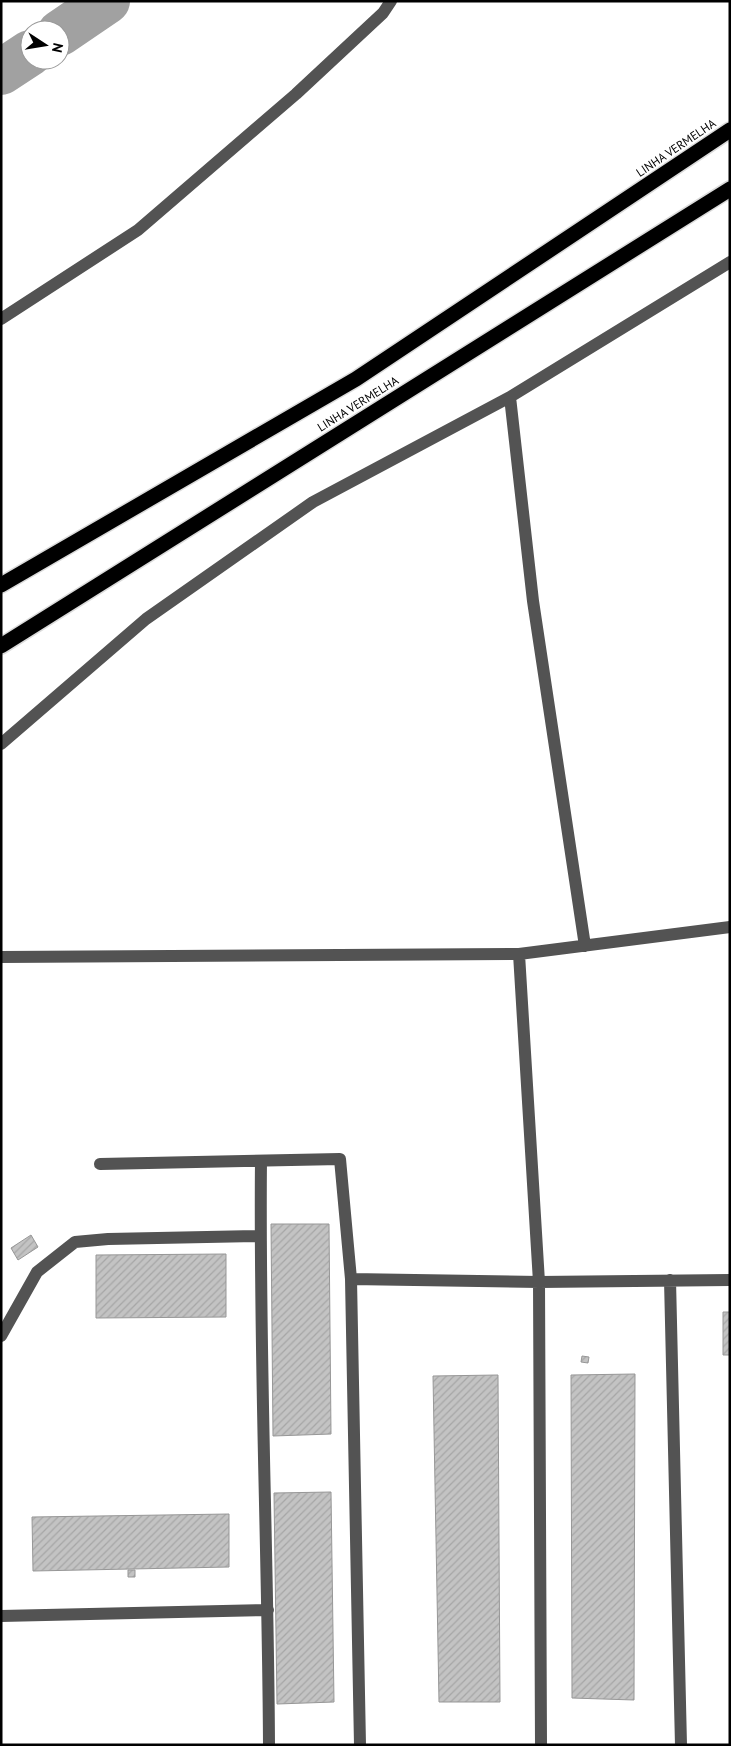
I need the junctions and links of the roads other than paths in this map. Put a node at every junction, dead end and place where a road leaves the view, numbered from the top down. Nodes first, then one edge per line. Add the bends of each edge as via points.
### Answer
1 (391, 1) edge
2 (730, 130) edge
3 (730, 189) edge
4 (730, 262) edge
5 (1, 320) edge
6 (510, 397) junction
7 (1, 585) edge
8 (1, 646) edge
9 (1, 744) edge
10 (730, 927) edge
11 (585, 946) junction
12 (519, 954) junction
13 (1, 957) edge
14 (261, 1161) junction
15 (100, 1164) dead end
16 (260, 1236) junction
17 (351, 1279) junction
18 (670, 1280) junction
19 (730, 1280) edge
20 (539, 1282) junction
21 (1, 1336) edge
22 (268, 1610) junction
23 (1, 1616) edge
24 (269, 1745) edge
25 (360, 1745) edge
26 (541, 1745) edge
27 (681, 1745) edge

1 - 5 street via 383,13 296,94 138,230
2 - 7 highway, LINHA VERMELHA via 356,379
3 - 8 highway, LINHA VERMELHA
4 - 6 street
6 - 9 street via 314,502 146,619
6 - 11 street via 533,601
10 - 11 street
11 - 12 street
12 - 13 street
12 - 20 street
14 - 15 street
14 - 16 street
14 - 17 street via 340,1160
16 - 21 street via 75,1242 37,1272
16 - 22 street
17 - 20 street
17 - 25 street
18 - 19 street
18 - 20 street
18 - 27 street
20 - 26 street
22 - 23 street
22 - 24 street

